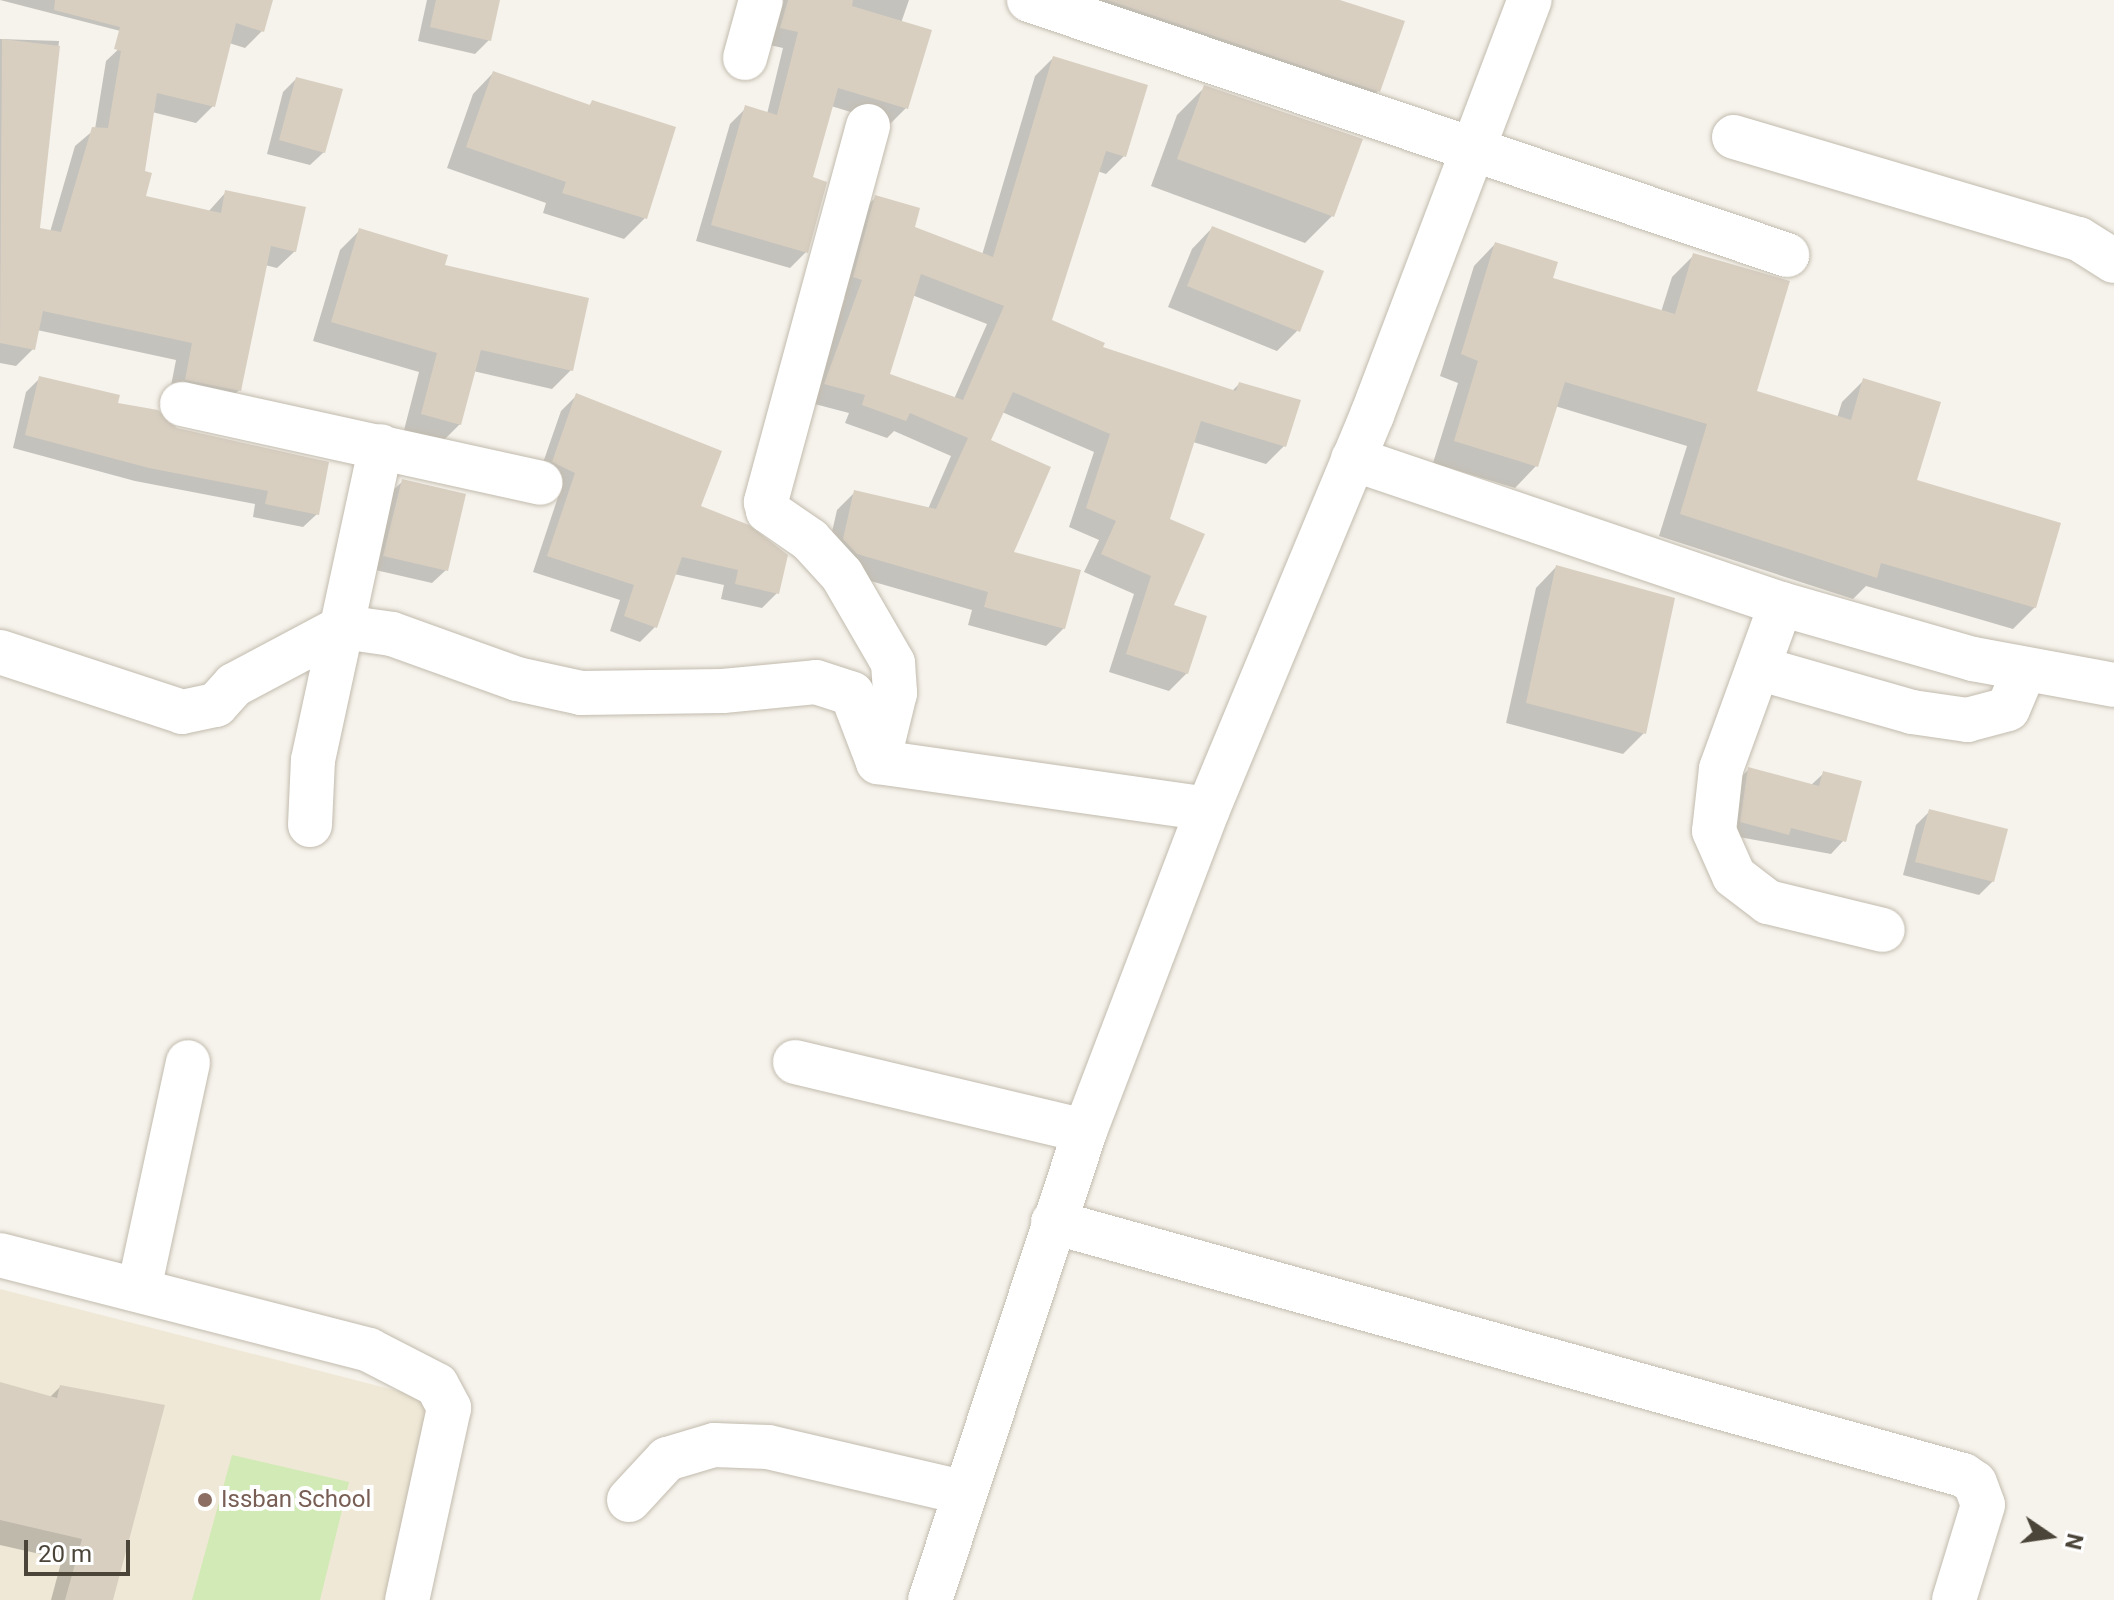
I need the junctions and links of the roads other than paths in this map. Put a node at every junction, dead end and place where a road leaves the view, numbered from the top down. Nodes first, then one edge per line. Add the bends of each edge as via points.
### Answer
1 (761, 0) edge
2 (1029, 0) edge
3 (1530, 0) edge
4 (745, 58) dead end
5 (868, 126) dead end
6 (1734, 137) dead end
7 (1473, 148) junction
8 (1787, 255) dead end
9 (2114, 261) edge
10 (182, 404) dead end
11 (381, 446) junction
12 (1353, 459) junction
13 (540, 483) dead end
14 (1781, 604) junction
15 (343, 627) junction
16 (0, 652) edge
17 (1758, 668) junction
18 (2024, 671) junction
19 (2114, 685) edge
20 (878, 762) junction
21 (1208, 809) junction
22 (310, 825) dead end
23 (1883, 930) dead end
24 (188, 1062) dead end
25 (795, 1062) dead end
26 (1085, 1131) junction
27 (1053, 1222) junction
28 (0, 1255) edge
29 (139, 1289) junction
30 (965, 1493) junction
31 (629, 1500) dead end
32 (407, 1600) edge
33 (930, 1600) edge
34 (1954, 1600) edge

1 - 4 street
2 - 7 street
3 - 7 street
5 - 20 street via 766,502 768,511 810,540 842,575 893,663 895,693
6 - 9 street via 2079,239
7 - 8 street
7 - 12 street
10 - 11 street
11 - 13 street
11 - 15 street
12 - 14 street
12 - 21 street
14 - 17 street
14 - 18 street
15 - 16 street via 234,685 216,705 199,711 182,712
15 - 20 street via 392,634 517,679 581,693 723,691 816,682 852,694
15 - 22 street via 313,760
17 - 18 street via 1912,712 1967,720 2008,709
17 - 23 street via 1721,769 1714,831 1734,876 1768,902
18 - 19 street
20 - 21 street
21 - 26 street
24 - 29 street
25 - 26 street
26 - 27 street
27 - 30 street
27 - 34 street via 1963,1475 1975,1483 1983,1505
28 - 29 street
29 - 32 street via 369,1350 445,1394 449,1408
30 - 31 street via 768,1447 714,1445 667,1459
30 - 33 street

